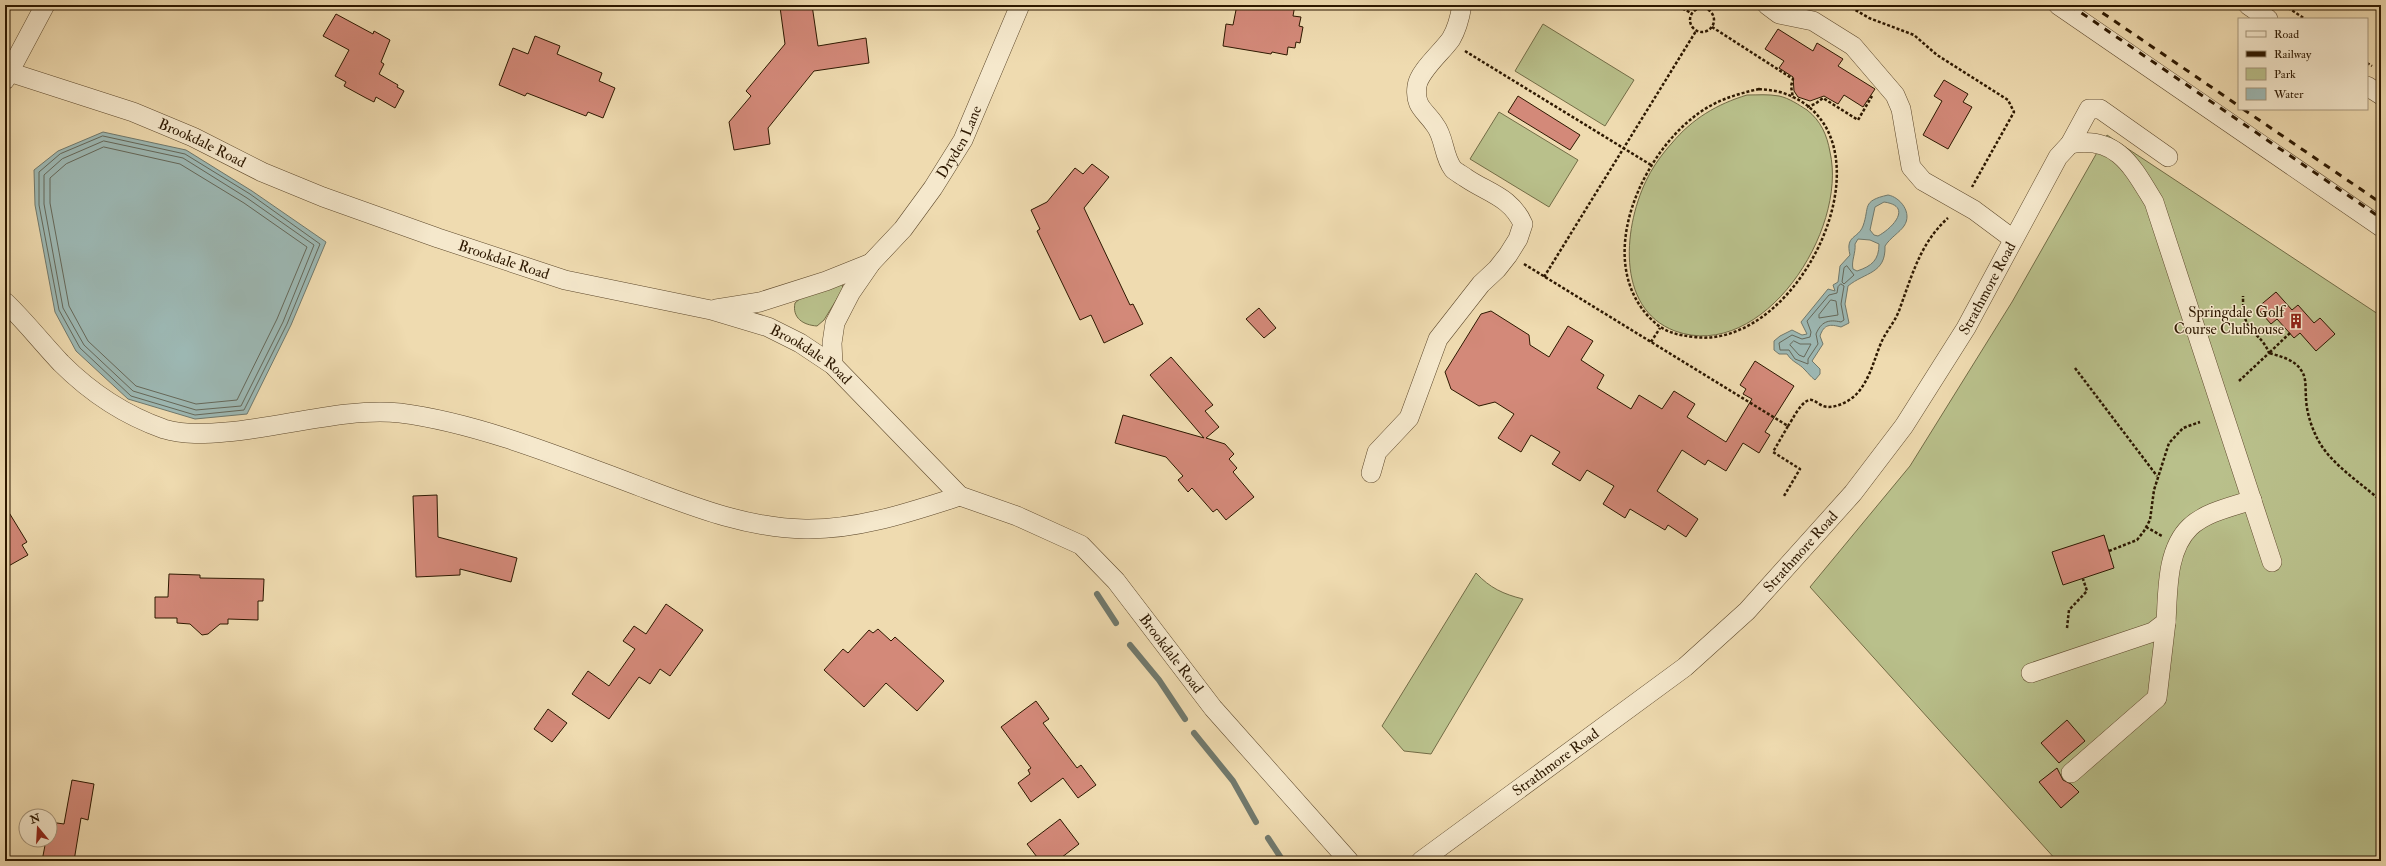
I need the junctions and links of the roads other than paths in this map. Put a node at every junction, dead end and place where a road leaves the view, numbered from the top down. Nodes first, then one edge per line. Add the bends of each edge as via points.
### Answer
1 (45, 5) edge
2 (1020, 5) edge
3 (1462, 5) edge
4 (1767, 5) edge
5 (2058, 5) edge
6 (2248, 5) edge
7 (2267, 18) edge
8 (7, 76) edge
9 (2368, 87) edge
10 (2381, 95) edge
11 (2070, 144) junction
12 (2168, 157) dead end
13 (2381, 227) edge
14 (2013, 239) junction
15 (871, 263) junction
16 (5, 302) edge
17 (711, 310) junction
18 (833, 365) junction
19 (1371, 473) dead end
20 (960, 496) junction
21 (2252, 500) junction
22 (2272, 562) dead end
23 (2166, 622) junction
24 (2031, 672) dead end
25 (2071, 773) dead end
26 (1349, 861) edge
27 (1421, 861) edge

1 - 8 street
2 - 15 street, Dryden Lane via 963,140 903,229
3 - 19 street via 1459,22 1450,41 1417,84 1417,98 1421,111 1434,123 1443,137 1446,154 1454,169 1506,200 1517,210 1523,224 1518,239 1508,255 1481,284 1438,339 1409,418 1377,452
4 - 14 street via 1779,14 1813,21 1853,46 1895,95 1901,109 1911,167 1923,181 1962,203
5 - 13 street
6 - 7 street
8 - 17 street, Brookdale Road via 133,112 193,137 262,172 438,238 565,280
9 - 10 street
11 - 12 street, Strathmore Road via 2089,109 2100,109
11 - 14 street, Strathmore Road via 2058,157
11 - 21 street via 2097,143 2113,150 2129,162 2154,202
14 - 27 street, Strathmore Road via 1966,328 1890,447 1853,493 1747,611 1684,667
15 - 17 street, Dryden Lane via 826,281 760,302
15 - 18 street, Dryden Lane via 851,292 835,323 832,343
16 - 20 street via 62,364 92,391 130,416 168,430 199,434 250,430 363,413 397,413 423,417 493,435 609,474 706,512 779,528 829,529 870,523
17 - 18 street, Brookdale Road via 768,327 800,343
18 - 20 street, Brookdale Road
20 - 26 street, Brookdale Road via 1017,516 1081,545 1116,581 1213,708
21 - 22 street
21 - 23 street via 2217,511 2190,528 2178,545 2170,569
23 - 24 street via 2153,632
23 - 25 street via 2157,698

